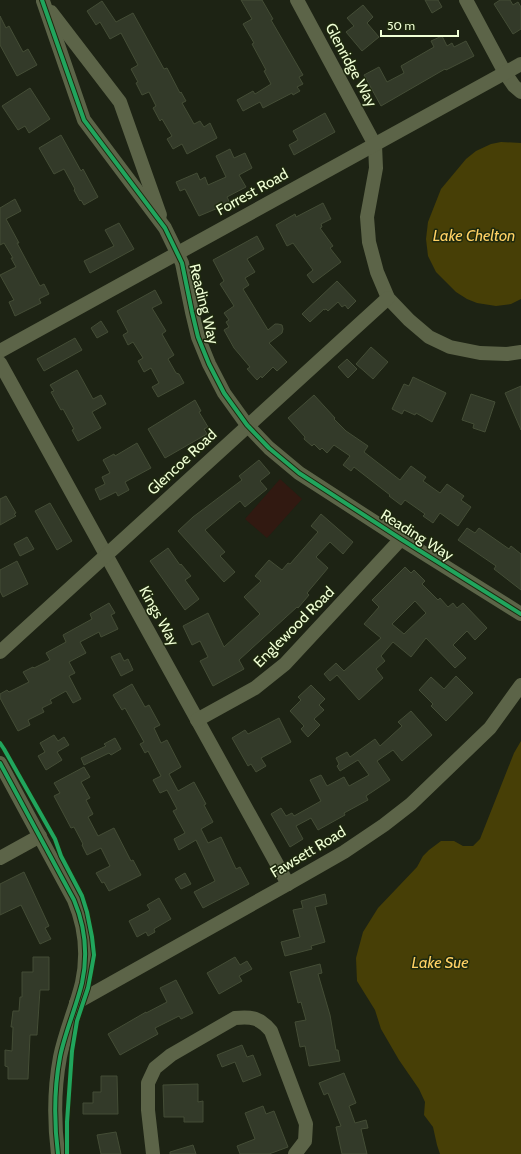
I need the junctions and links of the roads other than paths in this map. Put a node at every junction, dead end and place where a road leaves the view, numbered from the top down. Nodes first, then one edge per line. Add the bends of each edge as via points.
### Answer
1 (466, 0) edge
2 (42, 1) edge
3 (301, 1) edge
4 (521, 64) edge
5 (505, 73) junction
6 (521, 92) edge
7 (375, 145) junction
8 (165, 228) junction
9 (178, 252) junction
10 (388, 298) junction
11 (0, 351) edge
12 (521, 352) edge
13 (0, 363) edge
14 (247, 425) junction
15 (400, 539) junction
16 (106, 555) junction
17 (521, 614) edge
18 (0, 652) edge
19 (521, 685) edge
20 (197, 720) junction
21 (0, 763) edge
22 (40, 836) junction
23 (0, 858) edge
24 (288, 884) junction
25 (76, 1002) junction
26 (58, 1154) edge
27 (153, 1154) edge
28 (294, 1154) edge

1 - 5 street
2 - 8 street, Reading Way via 84,120
2 - 8 street, Reading Way via 120,102
3 - 7 street, Glenridge Way
4 - 5 street, Forrest Road
5 - 6 street
5 - 7 street, Forrest Road
7 - 9 street, Forrest Road
7 - 10 street via 376,168 367,217 369,242 377,272
8 - 9 street, Reading Way
9 - 11 street, Forrest Road
9 - 14 street, Reading Way via 198,337 224,393
10 - 12 street via 429,337 450,347 480,353
10 - 14 street, Glencoe Road
13 - 16 street, Kings Way
14 - 15 street, Reading Way via 299,473
14 - 16 street, Glencoe Road
15 - 17 street, Reading Way
15 - 20 street, Englewood Road via 285,664 255,688
16 - 18 street, Glencoe Road
16 - 20 street, Kings Way
19 - 24 street, Fawsett Road via 490,728 411,804 344,852
20 - 24 street, Kings Way
21 - 22 street
22 - 23 street
22 - 25 street via 74,900 81,921 85,966
24 - 25 street, Fawsett Road
25 - 26 street via 64,1038 57,1077 55,1117
27 - 28 street via 148,1083 155,1068 171,1055 235,1018 244,1017 256,1018 271,1031 306,1124 305,1141

